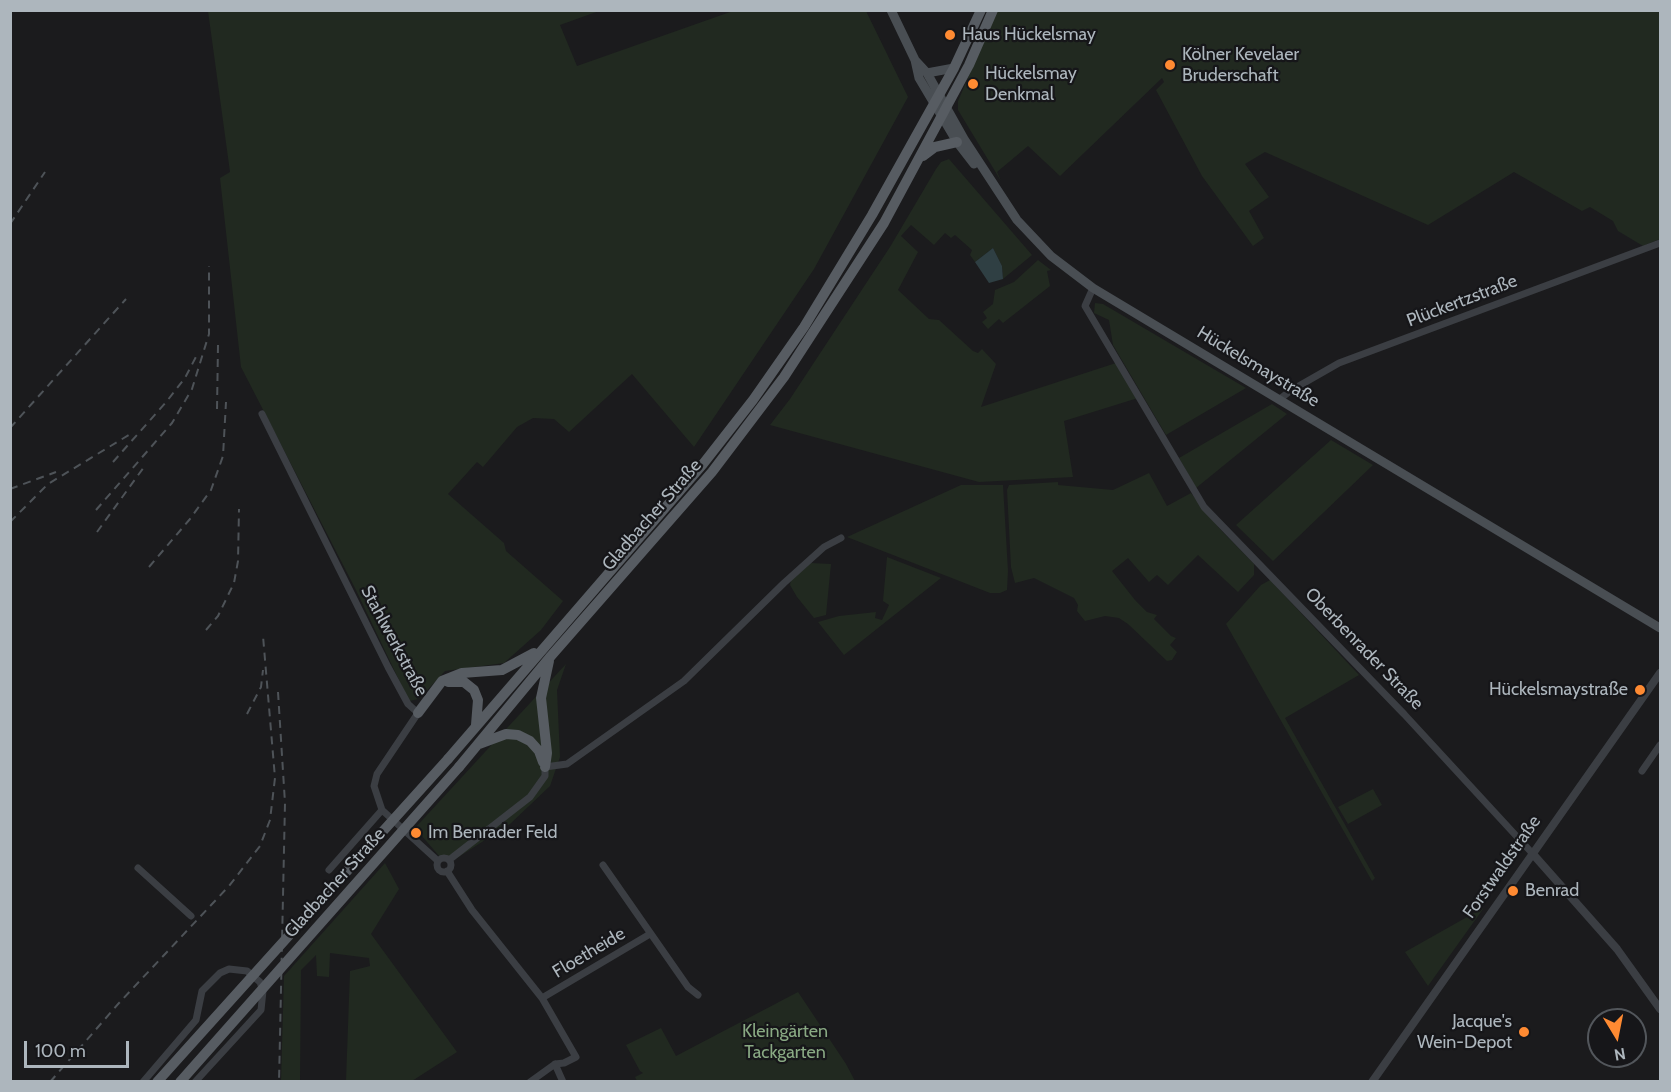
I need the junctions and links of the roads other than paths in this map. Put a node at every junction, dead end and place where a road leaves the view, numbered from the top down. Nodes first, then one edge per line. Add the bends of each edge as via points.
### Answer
1 (891, 10) edge
2 (981, 10) edge
3 (993, 10) edge
4 (915, 60) junction
5 (954, 68) junction
6 (927, 73) junction
7 (937, 99) junction
8 (944, 112) junction
9 (957, 142) junction
10 (920, 158) junction
11 (989, 178) junction
12 (1660, 243) edge
13 (1093, 288) junction
14 (1280, 399) junction
15 (262, 414) dead end
16 (841, 538) dead end
17 (1660, 628) edge
18 (547, 652) junction
19 (1660, 673) edge
20 (437, 686) junction
21 (418, 713) junction
22 (476, 728) junction
23 (478, 745) junction
24 (1660, 745) edge
25 (545, 767) junction
26 (1642, 771) dead end
27 (382, 810) junction
28 (1532, 853) junction
29 (449, 860) junction
30 (438, 861) junction
31 (603, 865) dead end
32 (138, 868) dead end
33 (329, 870) dead end
34 (447, 872) junction
35 (191, 916) dead end
36 (650, 934) junction
37 (698, 995) dead end
38 (542, 998) junction
39 (1660, 1009) edge
40 (555, 1064) junction
41 (143, 1082) edge
42 (157, 1082) edge
43 (180, 1082) edge
44 (195, 1082) edge
45 (530, 1082) edge
46 (563, 1082) edge
47 (1372, 1082) edge

1 - 4 main road, Hückelsmaystraße
2 - 5 main road, Gladbacher Straße
3 - 8 main road, Gladbacher Straße
4 - 6 main road, Hückelsmaystraße
4 - 7 main road, Hückelsmaystraße via 919,78
5 - 6 main road
5 - 7 main road, Gladbacher Straße
6 - 7 main road, Hückelsmaystraße
7 - 8 main road, Hückelsmaystraße
7 - 18 main road, Gladbacher Straße via 835,278 753,400
8 - 9 main road, Hückelsmaystraße
8 - 10 main road, Gladbacher Straße
8 - 11 main road, Hückelsmaystraße
9 - 10 main road via 935,147
9 - 11 main road, Hückelsmaystraße
10 - 18 main road, Gladbacher Straße via 845,285 762,407 691,498
11 - 13 main road, Hückelsmaystraße via 1027,232
12 - 14 street, Plückertzstraße via 1339,363
13 - 14 main road, Hückelsmaystraße
13 - 28 street, Oberbenrader Straße via 1085,306 1204,507
14 - 17 main road, Hückelsmaystraße
15 - 21 street, Stahlwerkstraße via 388,667 408,704
16 - 25 street via 824,547 784,583 684,681 567,764
18 - 20 main road via 502,670 462,673
18 - 22 main road, Gladbacher Straße
18 - 23 main road, Gladbacher Straße
18 - 25 main road via 541,698
19 - 28 street, Forstwaldstraße
20 - 21 main road
20 - 22 main road via 459,681 474,690 478,700
21 - 27 street, Stahlwerkstraße via 377,774 374,786
22 - 42 main road, Gladbacher Straße, bridge
23 - 25 main road via 506,734 518,735 540,751
23 - 43 main road, Gladbacher Straße, bridge
24 - 26 street
25 - 29 street via 545,776 530,797
27 - 30 street
27 - 33 street
28 - 39 street, Oberbenrader Straße via 1617,949
28 - 47 street, Forstwaldstraße
29 - 30 street
29 - 34 street
30 - 34 street via 439,871
31 - 36 street, Floetheide
32 - 35 street
34 - 38 street
36 - 37 street, Floetheide
36 - 38 street, Floetheide
38 - 40 street via 576,1057
40 - 45 street
40 - 46 street
41 - 44 street via 196,1020 202,991 220,973 246,970 256,976 263,991 261,1010

